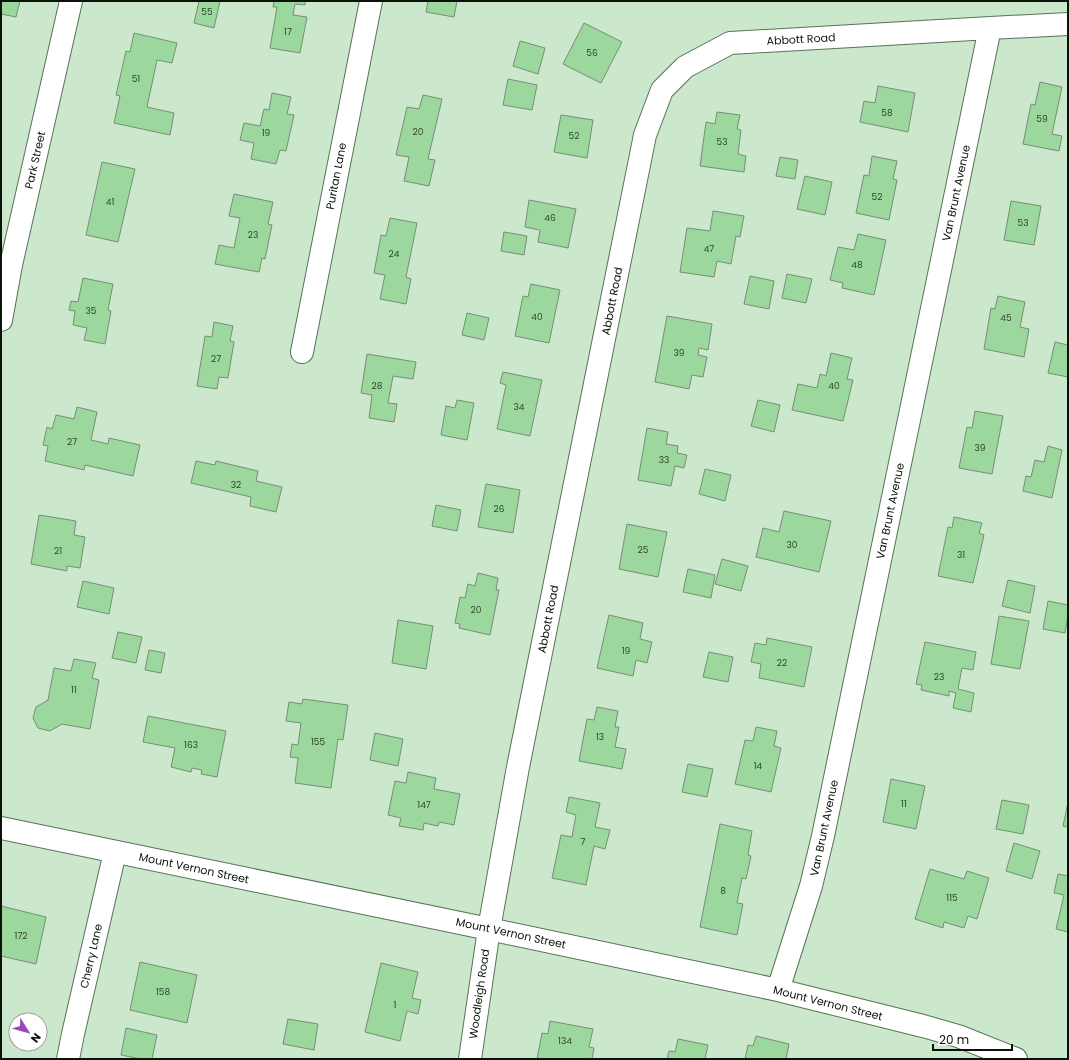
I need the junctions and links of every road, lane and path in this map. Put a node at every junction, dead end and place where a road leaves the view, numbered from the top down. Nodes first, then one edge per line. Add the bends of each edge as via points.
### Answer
1 (71, 1) edge
2 (371, 1) edge
3 (1068, 24) edge
4 (990, 28) junction
5 (1, 320) edge
6 (302, 352) dead end
7 (1, 828) edge
8 (115, 852) junction
9 (489, 928) junction
10 (778, 990) junction
11 (68, 1059) edge
12 (470, 1059) edge
13 (1016, 1059) edge

1 - 5 street, Park Street via 11,265
2 - 6 street, Puritan Lane
3 - 4 street, Abbott Road
4 - 9 street, Abbott Road via 730,43 685,67 662,90 645,135 518,767
4 - 10 street, Van Brunt Avenue via 823,836 811,886
7 - 8 street, Mount Vernon Street
8 - 9 street, Mount Vernon Street
8 - 11 street, Cherry Lane
9 - 10 street, Mount Vernon Street
9 - 12 street, Woodleigh Road
10 - 13 street, Mount Vernon Street via 958,1036

